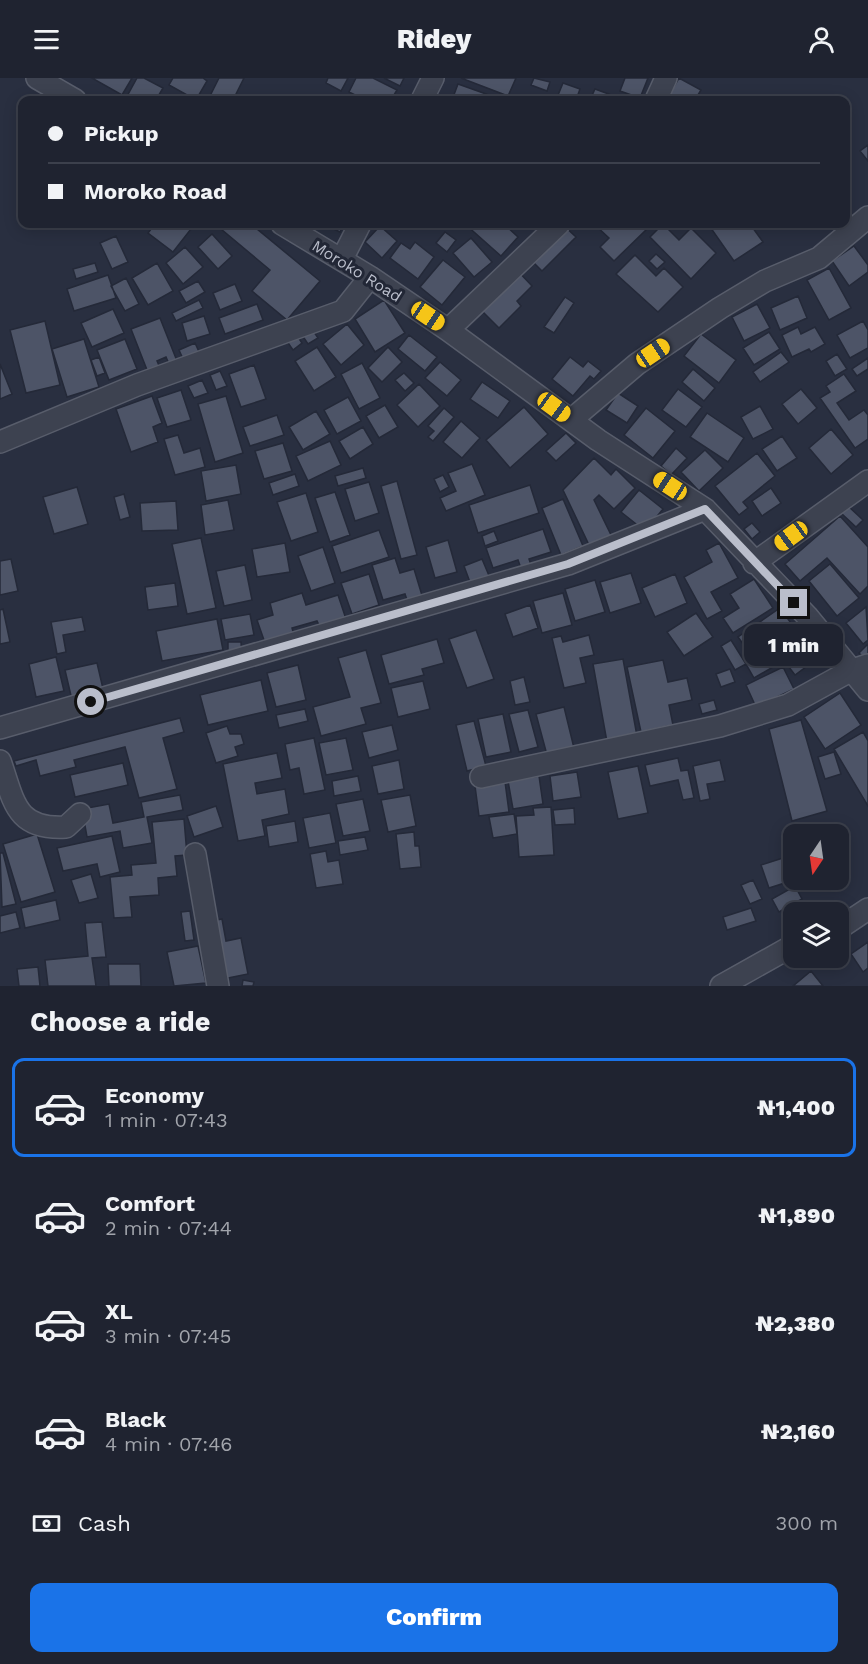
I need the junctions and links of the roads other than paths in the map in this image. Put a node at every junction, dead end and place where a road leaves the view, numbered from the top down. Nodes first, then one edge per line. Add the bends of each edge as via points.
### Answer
1 (37, 78) edge
2 (433, 78) edge
3 (666, 78) edge
4 (68, 96) edge
5 (424, 96) edge
6 (658, 96) edge
7 (868, 218) edge
8 (289, 228) edge
9 (358, 228) edge
10 (555, 228) edge
11 (342, 259) junction
12 (370, 277) junction
13 (448, 330) junction
14 (571, 420) junction
15 (0, 442) edge
16 (868, 480) edge
17 (705, 509) junction
18 (754, 563) junction
19 (859, 668) edge
20 (868, 690) edge
21 (0, 728) edge
22 (0, 761) edge
23 (481, 777) dead end
24 (80, 814) dead end
25 (195, 854) dead end
26 (868, 909) edge
27 (849, 921) edge
28 (783, 951) edge
29 (218, 986) edge
30 (721, 986) edge

1 - 4 street
2 - 5 street
3 - 6 street
7 - 14 street via 819,258 756,286 637,364
8 - 11 street, Moroko Road
9 - 11 street
10 - 13 street
11 - 12 street, Moroko Road
12 - 13 street, Moroko Road
12 - 15 street via 343,311 137,385
13 - 14 street, Moroko Road
14 - 17 street, Moroko Road
16 - 18 street
17 - 18 street, Moroko Road
17 - 21 street via 568,564
18 - 19 street, Moroko Road
19 - 20 street, Moroko Road
19 - 23 street via 788,705 720,726
22 - 24 street via 14,803 26,819 44,828 66,826
25 - 29 street
26 - 27 street
28 - 30 street

